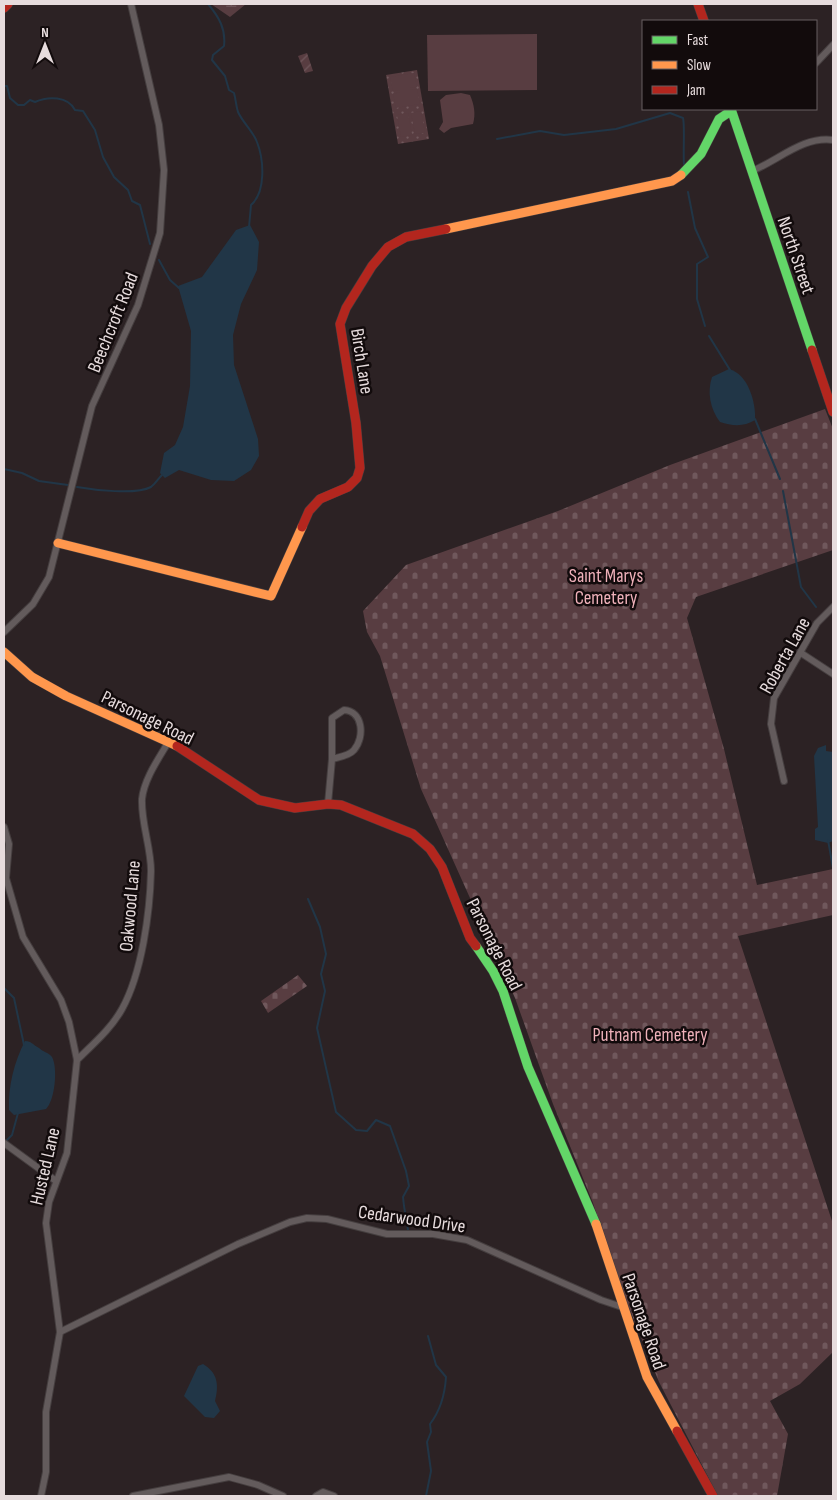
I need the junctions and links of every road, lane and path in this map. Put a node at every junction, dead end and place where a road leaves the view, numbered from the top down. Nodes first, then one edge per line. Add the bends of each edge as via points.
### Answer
1 (8, 4) edge
2 (131, 4) edge
3 (698, 4) edge
4 (4, 8) edge
5 (704, 20) edge
6 (833, 45) edge
7 (817, 62) edge
8 (731, 110) edge
9 (833, 140) edge
10 (752, 171) junction
11 (833, 412) edge
12 (58, 543) junction
13 (833, 607) edge
14 (4, 632) edge
15 (4, 652) edge
16 (801, 653) junction
17 (833, 674) edge
18 (169, 741) junction
19 (332, 759) junction
20 (784, 781) dead end
21 (328, 804) junction
22 (4, 827) edge
23 (77, 1060) junction
24 (7, 1146) edge
25 (56, 1181) junction
26 (622, 1307) junction
27 (60, 1332) junction
28 (41, 1496) edge
29 (133, 1496) edge
30 (283, 1496) edge
31 (316, 1496) edge
32 (334, 1496) edge
33 (713, 1496) edge

1 - 4 street
2 - 12 street, Beechcroft Road via 160,125 164,170 160,233 140,298 92,406
3 - 5 street
6 - 7 street
8 - 10 street, North Street
8 - 12 street, Birch Lane via 715,121 702,153 690,168 672,181 406,237 381,254 344,311 340,324 356,423 360,468 357,478 348,488 320,499 308,511 271,596
9 - 10 street via 803,143
10 - 11 street, North Street
12 - 14 street, Beechcroft Road via 48,577 33,604
13 - 16 street, Roberta Lane via 817,623
15 - 18 street, Parsonage Road via 32,677 66,696
16 - 17 street
16 - 20 street, Roberta Lane via 774,698 772,724
18 - 21 street, Parsonage Road via 259,800 295,808
18 - 23 street, Oakwood Lane via 150,774 142,798 151,870 143,942 134,983 106,1032
19 - 19 street via 332,718 344,710 351,710 361,725 359,739 354,750
19 - 21 street
21 - 26 street, Parsonage Road via 340,805 413,834 436,858 470,938 503,991 528,1067 592,1211
22 - 23 street, Husted Lane via 9,844 6,878 23,937 61,1000
23 - 25 street, Husted Lane via 66,1153
24 - 25 street
25 - 27 street, Husted Lane via 46,1223
26 - 27 street, Cedarwood Drive via 467,1240 433,1234 387,1234 326,1219 307,1218 238,1244
26 - 33 street, Parsonage Road via 651,1385
27 - 28 street, Husted Lane via 46,1412 46,1472
29 - 30 street via 229,1477
31 - 32 street via 323,1492

